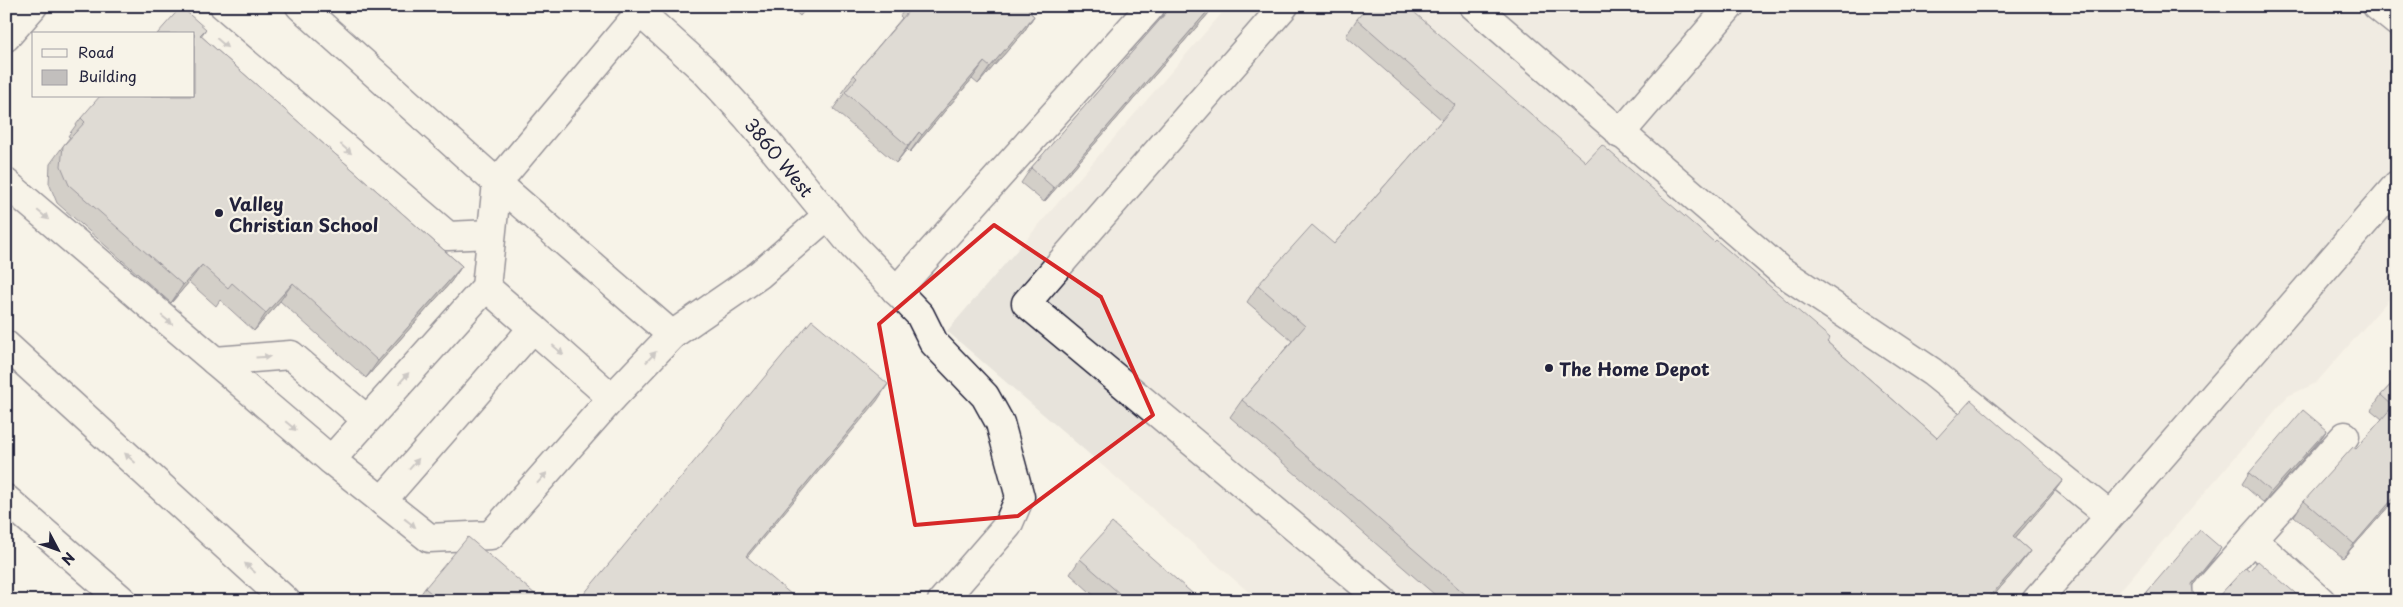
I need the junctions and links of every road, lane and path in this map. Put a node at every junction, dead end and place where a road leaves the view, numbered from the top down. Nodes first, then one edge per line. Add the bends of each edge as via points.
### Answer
1 (33, 6) edge
2 (192, 6) edge
3 (300, 6) edge
4 (1151, 6) edge
5 (1284, 6) edge
6 (1474, 6) edge
7 (1730, 6) edge
8 (2377, 6) edge
9 (637, 9) edge
10 (2397, 22) edge
11 (6, 37) edge
12 (1620, 134) junction
13 (6, 183) edge
14 (497, 183) junction
15 (2397, 184) edge
16 (828, 215) junction
17 (492, 234) junction
18 (486, 287) junction
19 (896, 291) junction
20 (533, 328) junction
21 (672, 335) junction
22 (6, 344) edge
23 (215, 361) junction
24 (612, 398) junction
25 (366, 420) junction
26 (2345, 436) dead end
27 (331, 460) junction
28 (6, 499) edge
29 (382, 501) junction
30 (2109, 516) junction
31 (2252, 539) junction
32 (123, 601) edge
33 (286, 601) edge
34 (942, 601) edge
35 (1383, 601) edge
36 (2036, 601) edge
37 (2198, 601) edge
38 (2321, 601) edge

1 - 11 main road
2 -> 17 main road via 200,24 448,236
3 - 14 main road
4 - 19 main road
5 - 35 main road via 1026,303
6 - 12 main road
7 - 12 main road
8 - 10 main road
9 - 14 main road
9 - 16 main road, 3860 West via 724,90
12 - 30 main road via 1781,271 1932,372
13 -> 23 main road
14 - 17 main road
14 - 21 main road
15 - 30 main road
16 - 19 main road, 3860 West
16 - 21 main road via 759,274
17 - 18 main road
18 - 20 main road
25 -> 18 main road
19 - 34 main road, 3860 West via 920,315 934,343 985,396 1000,423 1020,497 1008,524
20 -> 24 main road
29 -> 20 main road
24 -> 21 main road
33 -> 22 main road
23 -> 25 main road via 291,355
23 -> 27 main road
29 -> 24 main road via 429,538 491,534
25 - 27 main road
26 - 31 main road
27 - 29 main road
28 - 32 main road
30 - 36 main road
31 - 37 main road
31 - 38 main road

